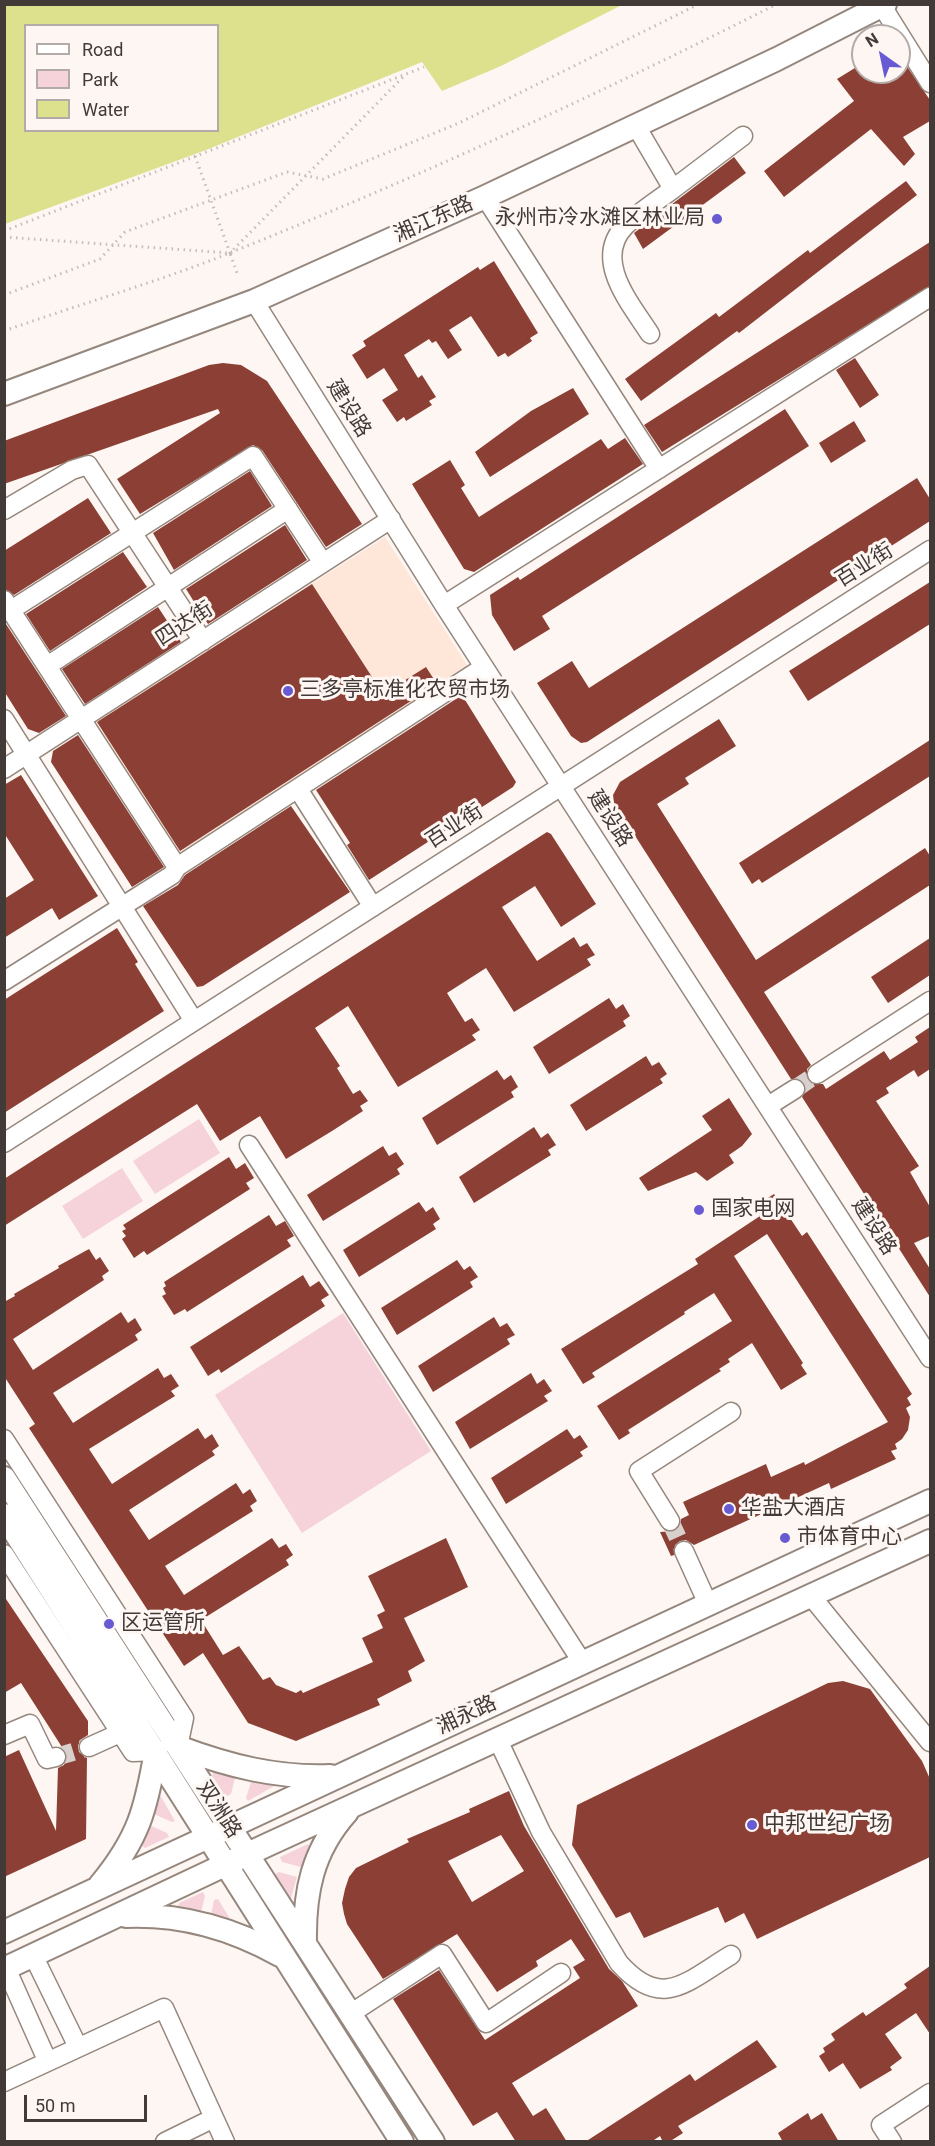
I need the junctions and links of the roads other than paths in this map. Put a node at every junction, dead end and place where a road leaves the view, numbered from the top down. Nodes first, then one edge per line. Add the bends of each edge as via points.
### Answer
1 (883, 5) edge
2 (930, 83) edge
3 (636, 126) junction
4 (743, 136) dead end
5 (673, 189) junction
6 (486, 197) junction
7 (930, 297) edge
8 (254, 301) junction
9 (650, 334) dead end
10 (4, 394) edge
11 (659, 469) junction
12 (288, 509) junction
13 (4, 510) edge
14 (391, 519) junction
15 (133, 533) junction
16 (930, 550) edge
17 (323, 563) junction
18 (168, 587) junction
19 (8, 605) edge
20 (444, 605) junction
21 (203, 641) junction
22 (47, 666) junction
23 (484, 667) junction
24 (4, 719) edge
25 (81, 719) junction
26 (27, 754) junction
27 (4, 769) edge
28 (560, 785) junction
29 (298, 789) junction
30 (177, 867) junction
31 (122, 906) junction
32 (373, 908) junction
33 (4, 981) edge
34 (930, 1001) edge
35 (194, 1021) junction
36 (817, 1074) tunnel mouth
37 (795, 1089) tunnel mouth
38 (768, 1106) junction
39 (4, 1143) edge
40 (249, 1145) dead end
41 (930, 1358) edge
42 (731, 1412) dead end
43 (4, 1439) edge
44 (4, 1478) edge
45 (930, 1501) edge
46 (4, 1515) edge
47 (670, 1521) tunnel mouth
48 (930, 1541) edge
49 (684, 1551) tunnel mouth
50 (4, 1554) edge
51 (811, 1596) junction
52 (708, 1604) junction
53 (582, 1662) junction
54 (120, 1733) junction
55 (4, 1736) edge
56 (498, 1740) junction
57 (930, 1742) edge
58 (89, 1747) tunnel mouth
59 (167, 1749) junction
60 (56, 1757) dead end
61 (376, 1758) junction
62 (338, 1776) junction
63 (391, 1789) junction
64 (351, 1807) junction
65 (230, 1827) junction
66 (207, 1837) junction
67 (247, 1854) junction
68 (224, 1865) junction
69 (96, 1890) junction
70 (115, 1917) junction
71 (4, 1932) edge
72 (305, 1943) junction
73 (33, 1955) junction
74 (731, 1955) dead end
75 (283, 1956) junction
76 (5, 1967) edge
77 (561, 1973) dead end
78 (354, 2019) junction
79 (335, 2037) junction
80 (78, 2047) junction
81 (48, 2060) junction
82 (4, 2082) edge
83 (930, 2093) edge
84 (214, 2118) junction
85 (165, 2142) edge
86 (225, 2142) edge
87 (402, 2142) edge
88 (433, 2142) edge
89 (892, 2142) edge

1 - 2 street
1 - 3 main road, 湘江东路
3 - 5 street
3 - 6 main road, 湘江东路
4 - 5 street
5 - 9 street via 624,227 614,243 612,262 616,278
6 - 8 main road, 湘江东路
6 - 11 street
7 - 11 street
8 - 10 main road, 湘江东路
8 - 14 street, 建设路
11 - 20 street
12 - 15 street via 253,456
12 - 17 street
12 - 18 street
13 - 15 street via 72,470 88,465
14 - 17 street, 四达街
14 - 20 street, 建设路
15 - 18 street
15 - 19 street
16 - 28 street, 百业街
17 - 21 street, 四达街
18 - 21 street
18 - 22 street
19 - 22 street
20 - 23 street, 建设路
21 - 25 street, 四达街
22 - 25 street
23 - 28 street, 建设路
23 - 29 street
24 - 26 street
25 - 26 street, 四达街
25 - 30 street
26 - 27 street, 四达街
26 - 31 street
28 - 32 street, 百业街
28 - 38 street, 建设路
29 - 30 street
29 - 32 street
30 - 31 street via 172,875
31 - 33 street
31 - 35 street
32 - 35 street, 百业街
34 - 36 street
35 - 39 street, 百业街
37 - 38 street
38 - 41 street, 建设路
40 - 53 street
42 - 47 street via 639,1471
43 - 59 street via 184,1718
44 - 59 main road, 双洲路
45 - 52 main road, 湘永路
46 - 59 main road, 双洲路
48 - 51 main road, 湘永路
49 - 52 street
50 - 54 street
51 - 56 main road, 湘永路
51 - 57 street
52 - 53 main road, 湘永路
53 - 61 main road, 湘永路
54 - 58 street
54 - 59 street via 133,1752
55 - 60 street via 30,1724 47,1759
56 - 63 main road, 湘永路
56 - 74 street via 541,1832 629,1974 640,1983 664,1989 680,1985
59 - 62 main road via 246,1770 297,1777
59 - 65 main road, 双洲路
59 - 66 main road, 双洲路
59 - 69 main road via 136,1834
61 - 62 main road, 湘永路
61 - 63 main road
62 - 65 main road, 湘永路
63 - 64 main road, 湘永路
64 - 67 main road, 湘永路
64 - 72 main road via 330,1831 317,1855 307,1896
65 - 66 main road, 湘永路
65 - 67 main road, 双洲路
66 - 68 main road, 双洲路
66 - 69 main road, 湘永路
67 - 68 main road, 湘永路
67 - 72 main road, 双洲路
68 - 70 main road, 湘永路
68 - 75 main road, 双洲路
69 - 71 main road, 湘永路
70 - 73 main road, 湘永路
70 - 75 main road via 153,1915 204,1923
72 - 78 main road, 双洲路
73 - 76 main road, 湘永路
73 - 80 street
75 - 79 main road, 双洲路
76 - 81 street
77 - 78 street via 486,2023 442,1954
78 - 79 main road
78 - 88 main road, 双洲路
79 - 87 main road, 双洲路
80 - 81 street
80 - 84 street via 164,2008
81 - 82 street
83 - 89 street via 881,2125
84 - 85 street
84 - 86 street

